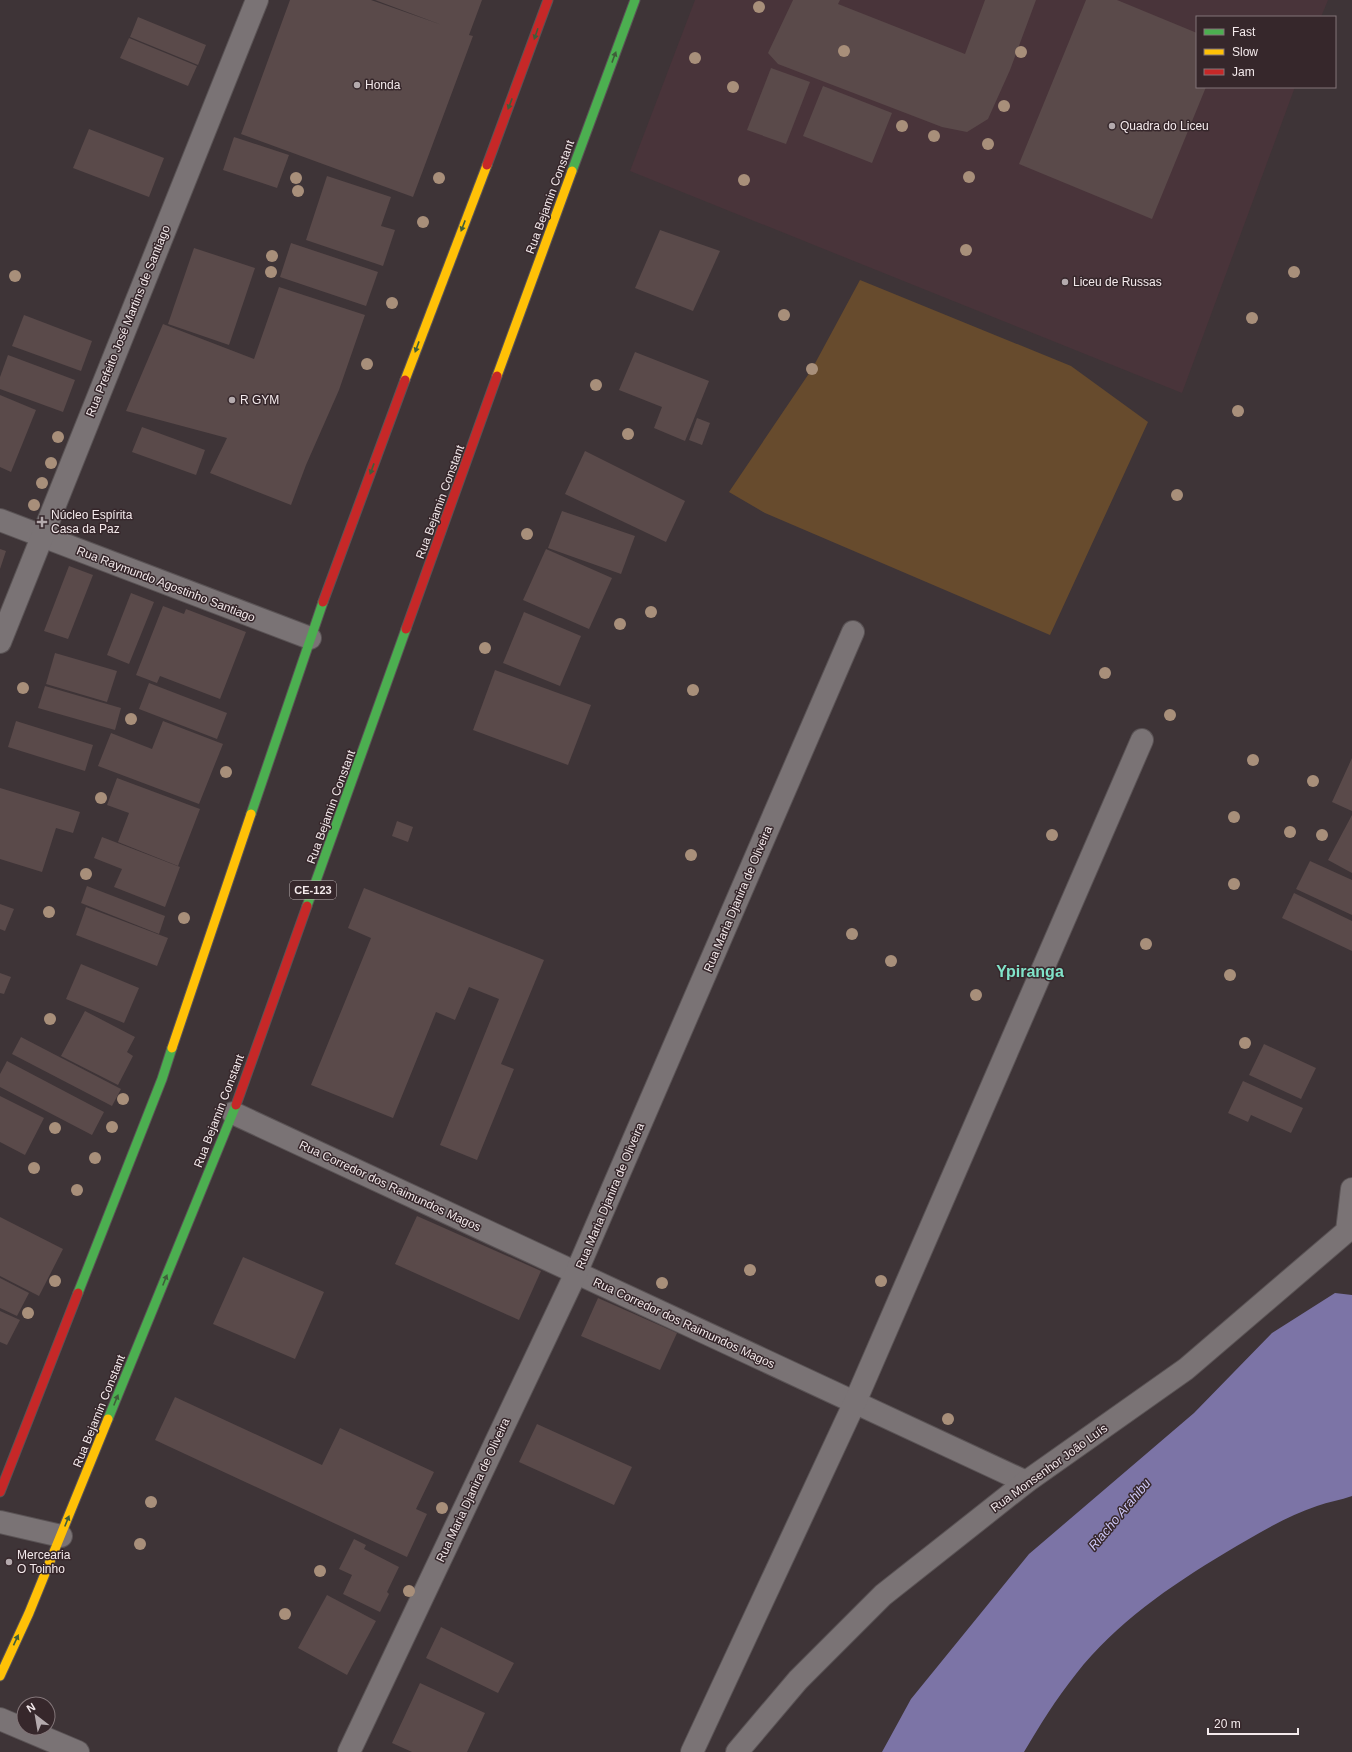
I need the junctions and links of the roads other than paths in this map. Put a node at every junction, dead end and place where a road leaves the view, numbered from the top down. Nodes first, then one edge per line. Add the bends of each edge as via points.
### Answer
1 (257, 0) edge
2 (548, 0) edge
3 (635, 0) edge
4 (0, 520) edge
5 (42, 536) junction
6 (853, 632) dead end
7 (310, 638) junction
8 (0, 642) edge
9 (1142, 740) dead end
10 (233, 1113) junction
11 (1352, 1190) edge
12 (1350, 1235) edge
13 (576, 1273) junction
14 (855, 1402) junction
15 (1026, 1482) junction
16 (0, 1492) edge
17 (0, 1522) edge
18 (61, 1536) junction
19 (0, 1676) edge
20 (0, 1719) edge
21 (78, 1752) edge
22 (349, 1752) edge
23 (692, 1752) edge
24 (737, 1752) edge

1 - 5 street, Rua Prefeito José Martins de Santiago
2 -> 7 main road
10 -> 3 main road, Rua Bejamin Constant / CE-123
4 - 5 street, Rua Raymundo Agostinho Santiago
5 - 7 street, Rua Raymundo Agostinho Santiago
5 - 8 street, Rua Prefeito José Martins de Santiago
6 - 13 street, Rua Maria Djanira de Oliveira
7 - 16 main road via 162,1079
9 - 14 street
10 - 13 street, Rua Corredor dos Raimundos Magos
18 -> 10 main road, Rua Bejamin Constant / CE-123
11 - 12 street, Rua Monsenhor João Luís
12 - 15 street, Rua Monsenhor João Luís via 1267,1298 1186,1369
13 - 14 street, Rua Corredor dos Raimundos Magos
13 - 22 street, Rua Maria Djanira de Oliveira
14 - 15 street, Rua Corredor dos Raimundos Magos
14 - 23 street
15 - 24 street, Rua Monsenhor João Luís via 883,1595 798,1680
17 - 18 street
19 -> 18 main road, Rua Bejamin Constant / CE-123
20 - 21 street

